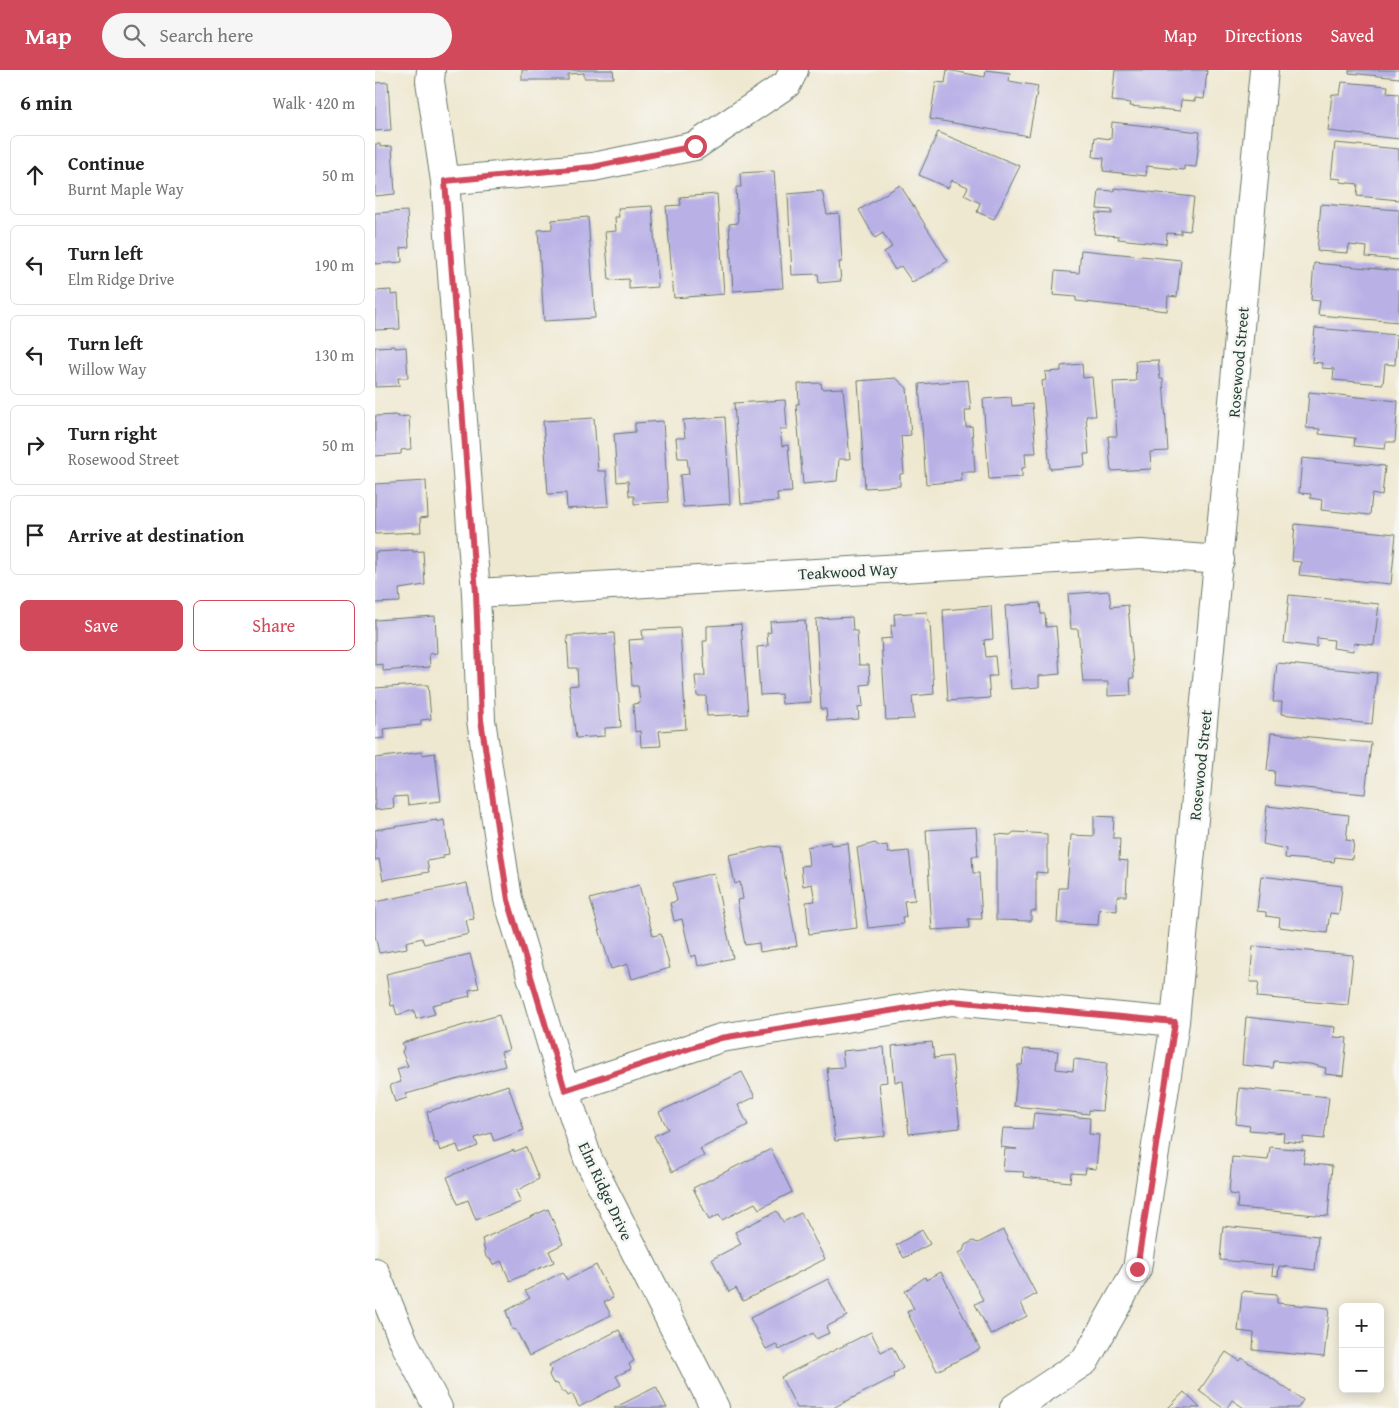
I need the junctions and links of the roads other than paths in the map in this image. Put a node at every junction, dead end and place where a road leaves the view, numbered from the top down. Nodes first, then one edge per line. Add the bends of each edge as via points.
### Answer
1 (431, 70) edge
2 (794, 70) edge
3 (1264, 70) edge
4 (445, 181) junction
5 (1220, 560) junction
6 (476, 593) junction
7 (1175, 1022) junction
8 (565, 1090) junction
9 (375, 1272) edge
10 (438, 1408) edge
11 (715, 1408) edge
12 (1014, 1408) edge

1 - 4 street, Elm Ridge Drive
2 - 4 street via 787,84 695,146 593,167
3 - 5 street, Rosewood Street
4 - 6 street, Elm Ridge Drive
5 - 6 street, Teakwood Way via 1141,554
5 - 7 street, Rosewood Street
6 - 8 street, Elm Ridge Drive via 481,720 508,900
7 - 8 street via 952,1001 721,1038
7 - 12 street, Rosewood Street via 1137,1269 1085,1360
8 - 11 street, Elm Ridge Drive via 588,1159
9 - 10 street via 404,1342

